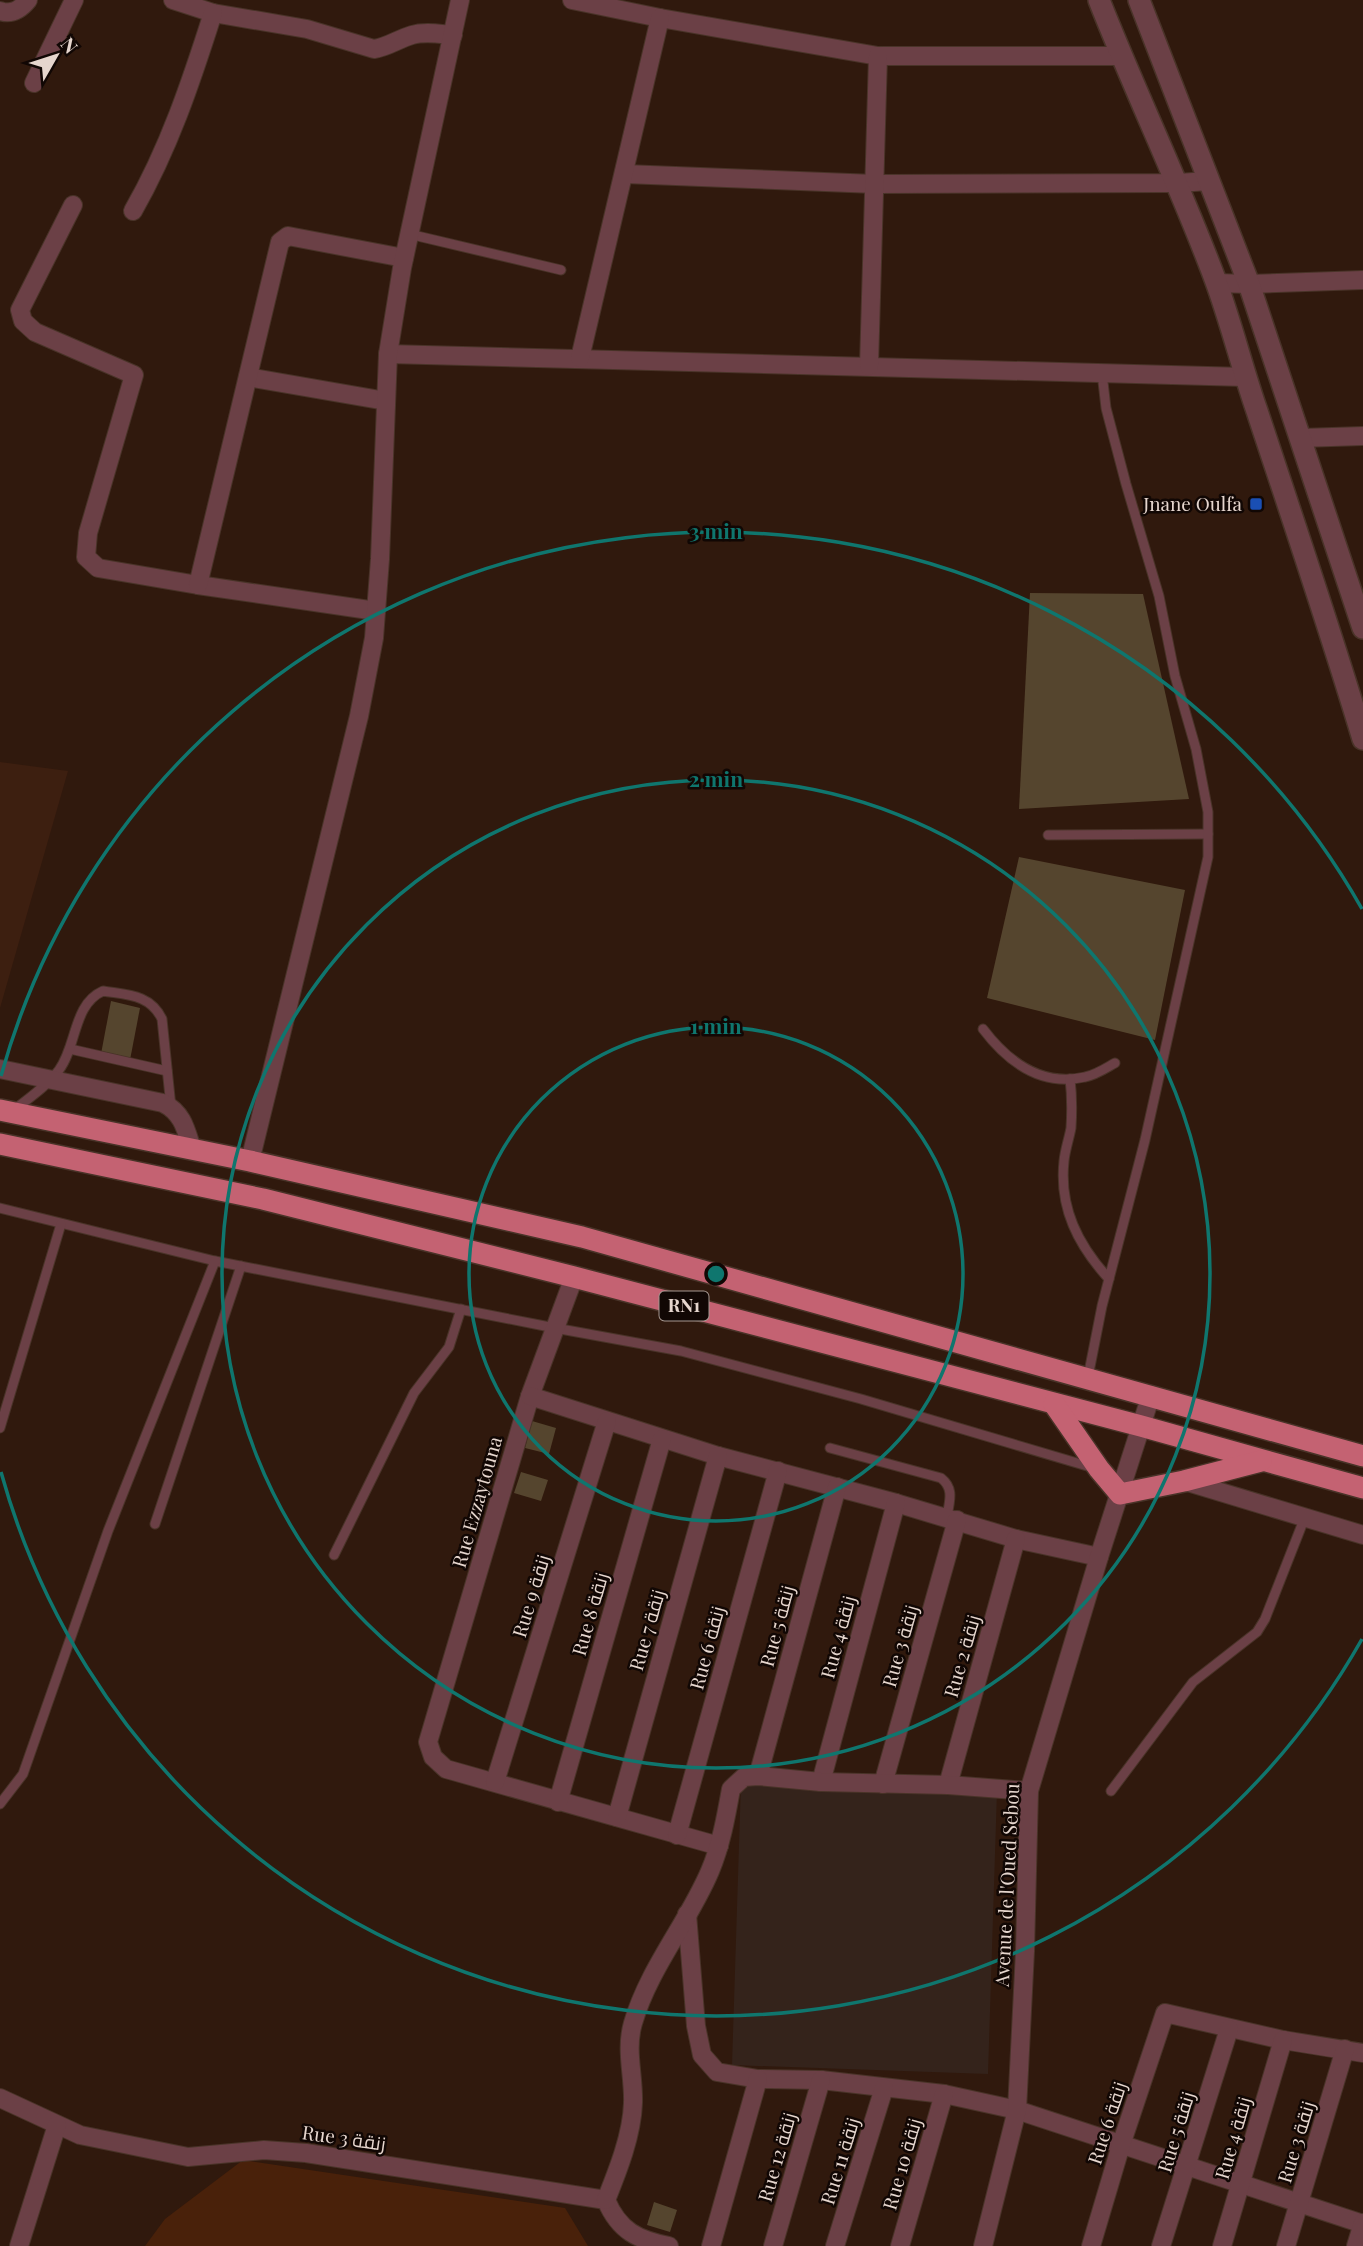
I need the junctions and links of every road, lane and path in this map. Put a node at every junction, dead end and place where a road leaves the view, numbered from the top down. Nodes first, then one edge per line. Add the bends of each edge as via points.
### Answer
1 (28, 0) edge
2 (74, 0) edge
3 (173, 0) edge
4 (460, 0) edge
5 (572, 0) edge
6 (1099, 0) edge
7 (1139, 0) edge
8 (0, 11) edge
9 (213, 13) junction
10 (660, 18) junction
11 (453, 35) junction
12 (878, 56) junction
13 (1121, 56) junction
14 (34, 83) dead end
15 (625, 174) junction
16 (1209, 181) junction
17 (1178, 183) junction
18 (875, 184) junction
19 (73, 205) dead end
20 (133, 211) dead end
21 (410, 234) junction
22 (404, 258) junction
23 (561, 270) dead end
24 (1363, 280) edge
25 (1217, 283) junction
26 (1249, 285) junction
27 (388, 354) junction
28 (580, 358) junction
29 (869, 366) junction
30 (1102, 373) junction
31 (248, 377) junction
32 (1245, 377) junction
33 (386, 401) junction
34 (1363, 436) edge
35 (1301, 438) junction
36 (198, 585) junction
37 (376, 611) junction
38 (1363, 628) edge
39 (1363, 739) edge
40 (1208, 834) junction
41 (1048, 835) dead end
42 (984, 1029) dead end
43 (70, 1049) junction
44 (1115, 1063) dead end
45 (0, 1069) edge
46 (167, 1071) junction
47 (1070, 1079) junction
48 (50, 1080) junction
49 (171, 1107) junction
50 (5, 1112) edge
51 (0, 1144) edge
52 (192, 1149) junction
53 (250, 1161) junction
54 (0, 1208) edge
55 (61, 1224) junction
56 (215, 1261) junction
57 (241, 1266) junction
58 (574, 1277) junction
59 (1109, 1279) junction
60 (461, 1309) junction
61 (555, 1328) junction
62 (1088, 1377) junction
63 (1151, 1395) junction
64 (530, 1396) junction
65 (1054, 1404) junction
66 (607, 1421) junction
67 (1141, 1426) junction
68 (0, 1428) edge
69 (662, 1438) junction
70 (830, 1448) dead end
71 (718, 1455) junction
72 (1363, 1456) edge
73 (1263, 1460) junction
74 (1100, 1469) junction
75 (778, 1471) junction
76 (1184, 1481) junction
77 (837, 1487) junction
78 (1363, 1488) edge
79 (1120, 1494) junction
80 (896, 1503) junction
81 (1304, 1517) junction
82 (952, 1519) junction
83 (155, 1524) dead end
84 (1363, 1535) edge
85 (1016, 1539) junction
86 (334, 1555) dead end
87 (1099, 1557) junction
88 (758, 1776) junction
89 (495, 1782) junction
90 (821, 1782) junction
91 (883, 1784) junction
92 (948, 1785) junction
93 (1029, 1791) junction
94 (1111, 1791) dead end
95 (558, 1802) junction
96 (0, 1804) edge
97 (617, 1817) junction
98 (677, 1835) junction
99 (719, 1846) junction
100 (687, 1914) junction
101 (1229, 2029) junction
102 (1283, 2040) junction
103 (1354, 2051) edge
104 (758, 2079) junction
105 (821, 2080) junction
106 (884, 2088) junction
107 (944, 2094) junction
108 (0, 2098) edge
109 (1017, 2110) junction
110 (57, 2125) junction
111 (1121, 2145) junction
112 (1188, 2167) junction
113 (1241, 2185) junction
114 (606, 2200) junction
115 (1299, 2203) junction
116 (1363, 2224) edge
117 (642, 2243) edge
118 (19, 2246) edge
119 (669, 2246) edge
120 (711, 2246) edge
121 (773, 2246) edge
122 (835, 2246) edge
123 (900, 2246) edge
124 (983, 2246) edge
125 (1091, 2246) edge
126 (1161, 2246) edge
127 (1222, 2246) edge
128 (1286, 2246) edge
129 (1356, 2246) edge

1 - 8 street via 17,11
2 - 14 street
3 - 9 street
4 - 11 street
5 - 10 street
6 - 13 street
7 - 16 street
9 - 11 street via 307,29 373,49 412,35
9 - 20 street via 181,113
10 - 12 street
10 - 15 street
11 - 21 street
12 - 13 street
12 - 18 street
13 - 17 street
15 - 18 street
15 - 28 street
16 - 17 street
16 - 26 street
17 - 18 street
17 - 25 street
18 - 29 street
19 - 36 street via 20,310 23,321 36,332 134,375 88,533 86,557 98,568
21 - 22 street
21 - 23 lane
22 - 27 street
22 - 31 street via 283,238
24 - 26 street
25 - 26 street
25 - 32 street
26 - 35 street
27 - 28 street
27 - 33 street
28 - 29 street
29 - 30 street
30 - 32 street
30 - 40 lane via 1110,421 1196,749
31 - 33 street
31 - 36 street
32 - 39 street
33 - 37 street
34 - 35 street
35 - 38 street
36 - 37 street
37 - 53 street via 359,716
40 - 41 lane
40 - 59 lane via 1208,857
42 - 47 lane via 1017,1064 1044,1077
43 - 46 lane
43 - 46 lane via 85,1006 96,994 103,991 143,998 162,1019
43 - 48 lane
44 - 47 lane
45 - 48 street
46 - 49 lane
47 - 59 lane via 1070,1130 1064,1162 1070,1222 1090,1259
48 - 49 street
48 - 50 lane
49 - 52 street via 181,1118
50 - 52 highway, RN1
51 - 58 highway, RN1 via 263,1199
52 - 53 highway, RN1
53 - 62 highway, RN1 via 582,1237
54 - 55 lane
55 - 56 lane
55 - 68 lane
56 - 57 lane
56 - 96 lane via 108,1531 23,1774
57 - 60 lane
57 - 83 lane
58 - 61 street, Rue Ezzaytouna
58 - 65 highway, RN1
59 - 62 lane
60 - 61 lane
60 - 86 lane via 449,1347 414,1394
61 - 64 street, Rue Ezzaytouna
61 - 74 lane via 681,1351
62 - 63 highway, RN1
63 - 67 street, Avenue de l'Oued Sebou
63 - 72 highway, RN1
64 - 66 street
64 - 89 street, Rue Ezzaytouna via 428,1741 433,1757 446,1769
65 - 67 highway, RN1
65 - 74 highway
66 - 69 street
66 - 89 street, Rue 9 زنقة
67 - 73 highway, RN1
67 - 79 street, Avenue de l'Oued Sebou
69 - 71 street
69 - 95 street, Rue 8 زنقة
70 - 82 lane via 941,1478 949,1486
71 - 75 street
71 - 97 street, Rue 7 زنقة
73 - 76 highway
73 - 78 highway, RN1
74 - 79 highway
75 - 77 street
75 - 98 street, Rue 6 زنقة
76 - 79 highway
76 - 81 street
77 - 80 street
77 - 88 street, Rue 5 زنقة
79 - 87 street, Avenue de l'Oued Sebou
80 - 82 street
80 - 90 street, Rue 4 زنقة
81 - 84 street
81 - 94 lane via 1257,1632 1193,1682
82 - 85 street
82 - 91 street, Rue 3 زنقة
85 - 87 street
85 - 92 street, Rue 2 زنقة
87 - 93 street, Avenue de l'Oued Sebou
88 - 90 street
88 - 99 street via 744,1777 732,1788
89 - 95 street
90 - 91 street
91 - 92 street
92 - 93 street
93 - 109 street, Avenue de l'Oued Sebou
95 - 97 street
97 - 98 street
98 - 99 street
99 - 100 street
100 - 104 street via 702,2055 717,2073
100 - 114 street via 642,1996 632,2025 633,2103 618,2170
101 - 102 street
101 - 111 street, Rue 6 زنقة via 1166,2013
101 - 112 street, Rue 5 زنقة
102 - 103 street
102 - 113 street, Rue 4 زنقة
103 - 115 street, Rue 3 زنقة
104 - 105 street
104 - 120 street
105 - 106 street
105 - 121 street, Rue 12 زنقة
106 - 107 street
106 - 122 street, Rue 11 زنقة
107 - 109 street
107 - 123 street, Rue 10 زنقة
108 - 110 street, Rue 3 زنقة
109 - 111 street
109 - 124 street, Avenue de l'Oued Sebou
110 - 114 street, Rue 3 زنقة via 80,2136 188,2157 264,2150 306,2153
110 - 118 street
111 - 112 street
111 - 125 street, Rue 6 زنقة
112 - 113 street
112 - 126 street, Rue 5 زنقة
113 - 115 street
113 - 127 street, Rue 4 زنقة
114 - 117 street via 611,2213
115 - 116 street
115 - 128 street, Rue 3 زنقة
116 - 129 street
117 - 119 street

